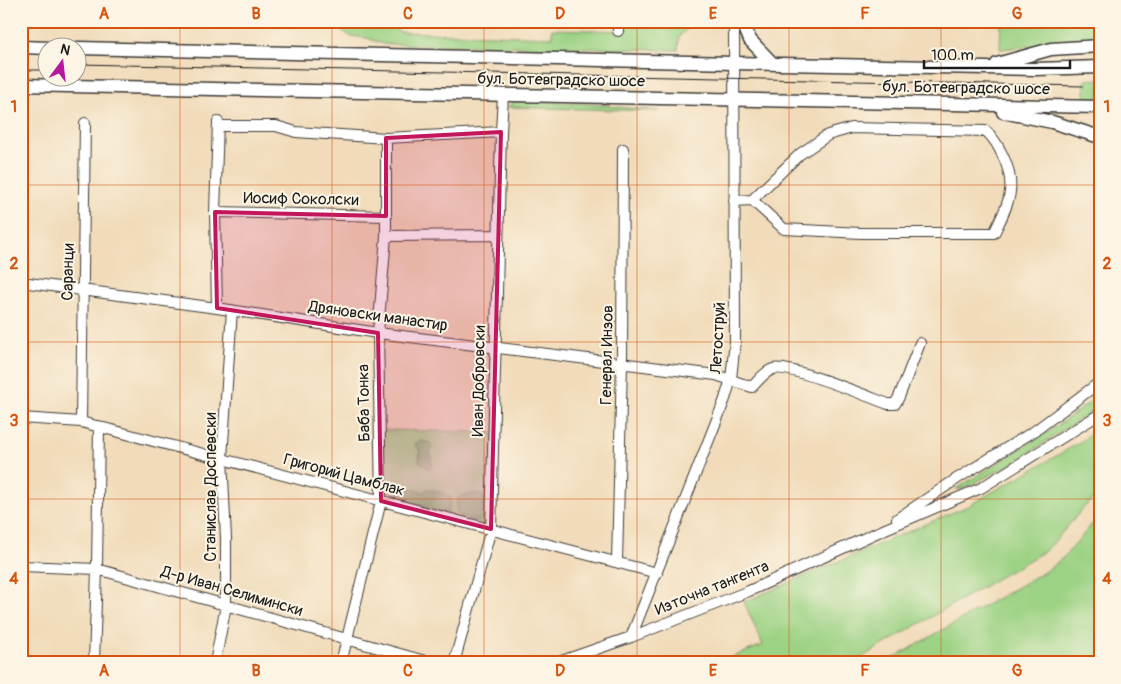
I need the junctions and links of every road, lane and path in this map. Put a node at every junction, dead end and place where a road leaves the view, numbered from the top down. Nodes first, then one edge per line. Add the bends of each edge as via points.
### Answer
1 (734, 21) edge
2 (742, 21) edge
3 (1100, 46) edge
4 (21, 47) edge
5 (38, 48) edge
6 (88, 48) edge
7 (734, 63) junction
8 (773, 64) junction
9 (1100, 67) edge
10 (982, 68) junction
11 (21, 85) edge
12 (503, 95) junction
13 (734, 100) junction
14 (956, 104) junction
15 (1100, 107) edge
16 (85, 123) dead end
17 (500, 132) junction
18 (386, 138) junction
19 (1100, 138) edge
20 (623, 149) dead end
21 (752, 200) junction
22 (734, 201) junction
23 (215, 212) junction
24 (386, 216) junction
25 (498, 235) junction
26 (386, 236) junction
27 (21, 282) edge
28 (83, 291) junction
29 (217, 308) junction
30 (232, 310) junction
31 (378, 333) junction
32 (920, 343) dead end
33 (495, 347) junction
34 (622, 364) junction
35 (731, 379) junction
36 (1100, 382) edge
37 (1100, 414) edge
38 (21, 418) edge
39 (81, 422) junction
40 (99, 426) junction
41 (222, 458) junction
42 (381, 501) junction
43 (491, 529) junction
44 (876, 533) junction
45 (617, 562) junction
46 (21, 566) edge
47 (98, 569) junction
48 (656, 573) junction
49 (226, 605) junction
50 (631, 638) junction
51 (346, 640) junction
52 (94, 663) edge
53 (215, 663) edge
54 (341, 663) edge
55 (432, 663) edge
56 (454, 663) edge
57 (556, 663) edge

1 - 7 street, Летоструй
2 - 8 main road via 750,40
3 - 10 main road via 1051,49
4 - 5 main road
6 - 7 main road, бул. Ботевградско шосе
7 - 8 main road, бул. Ботевградско шосе
7 - 13 street, Летоструй
8 - 10 main road, бул. Ботевградско шосе
9 - 10 main road, бул. Ботевградско шосе
11 - 12 main road, бул. Ботевградско шосе
12 - 13 main road, бул. Ботевградско шосе
12 - 17 street, Иван Добровски
13 - 14 main road, бул. Ботевградско шосе
13 - 22 street, Летоструй
14 - 15 main road, бул. Ботевградско шосе
14 - 19 main road via 1028,116
16 - 28 street, Саранци
17 - 18 street
17 - 25 street, Иван Добровски
18 - 23 street via 296,132 276,126 220,124
18 - 24 street, Баба Тонка
20 - 34 street, Генерал Инзов
21 - 21 street via 800,154 828,135 852,128 986,131 994,139 1009,168 1011,191 994,234 784,229
21 - 22 street
22 - 35 street, Летоструй via 735,341
23 - 24 street, Иосиф Соколски
23 - 29 street
24 - 26 street, Баба Тонка
25 - 26 street
25 - 33 street, Иван Добровски
26 - 31 street, Баба Тонка
27 - 28 street, Дряновски манастир
28 - 29 street, Дряновски манастир
28 - 39 street, Саранци
29 - 30 street, Дряновски манастир
30 - 31 street, Дряновски манастир
30 - 41 street, Станислав Доспевски
31 - 33 street, Дряновски манастир
31 - 42 street, Баба Тонка
32 - 35 street, Дряновски манастир via 895,404 783,369 773,369 752,387
33 - 34 street, Дряновски манастир
33 - 43 street, Иван Добровски
34 - 35 street, Дряновски манастир via 716,374
34 - 45 street, Генерал Инзов
35 - 48 street, Летоструй
36 - 44 street, Източна тангента via 1036,430
37 - 44 street, Източна тангента via 981,488
38 - 39 street, Григорий Цамблак
39 - 40 street, Григорий Цамблак
40 - 41 street, Григорий Цамблак
40 - 47 street
41 - 42 street, Григорий Цамблак
41 - 49 street, Станислав Доспевски
42 - 43 street, Григорий Цамблак
42 - 51 street, Баба Тонка
43 - 45 street, Григорий Цамблак
43 - 56 street, Иван Добровски
44 - 50 street, Източна тангента via 749,591
45 - 48 street, Григорий Цамблак
46 - 47 street, Д-р Иван Селимински
47 - 49 street, Д-р Иван Селимински
47 - 52 street
48 - 50 street, Летоструй
49 - 51 street, Д-р Иван Селимински
49 - 53 street, Станислав Доспевски
50 - 57 street, Източна тангента
51 - 54 street, Баба Тонка
51 - 55 street, Д-р Иван Селимински

